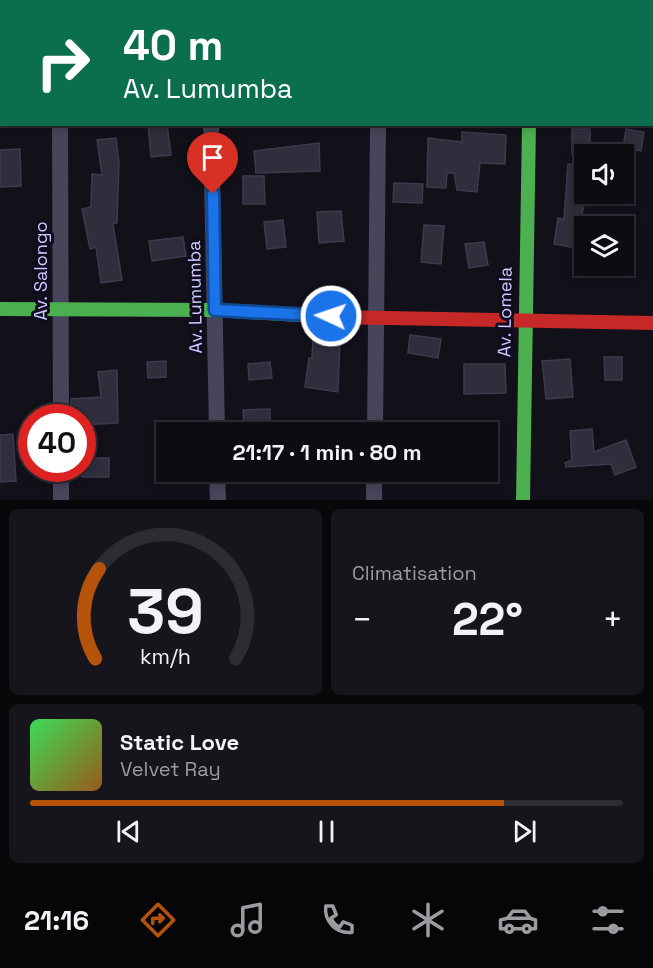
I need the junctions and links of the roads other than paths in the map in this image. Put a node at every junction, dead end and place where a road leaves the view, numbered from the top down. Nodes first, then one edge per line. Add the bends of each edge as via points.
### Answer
1 (60, 126) edge
2 (211, 126) edge
3 (378, 126) edge
4 (530, 126) edge
5 (0, 309) edge
6 (215, 310) junction
7 (61, 311) junction
8 (378, 319) junction
9 (524, 320) junction
10 (653, 323) edge
11 (61, 404) edge
12 (217, 422) edge
13 (375, 422) edge
14 (61, 482) edge
15 (217, 482) edge
16 (374, 482) edge
17 (62, 500) edge
18 (218, 500) edge
19 (374, 500) edge
20 (523, 500) edge

1 - 7 street, Av. Salongo
2 - 6 street, Av. Lumumba
3 - 8 street
4 - 9 street, Av. Lomela
5 - 7 street
6 - 7 street
6 - 8 street
6 - 12 street, Av. Lumumba
7 - 11 street, Av. Salongo
8 - 9 street
8 - 13 street
9 - 10 street
9 - 20 street, Av. Lomela
14 - 17 street
15 - 18 street
16 - 19 street

